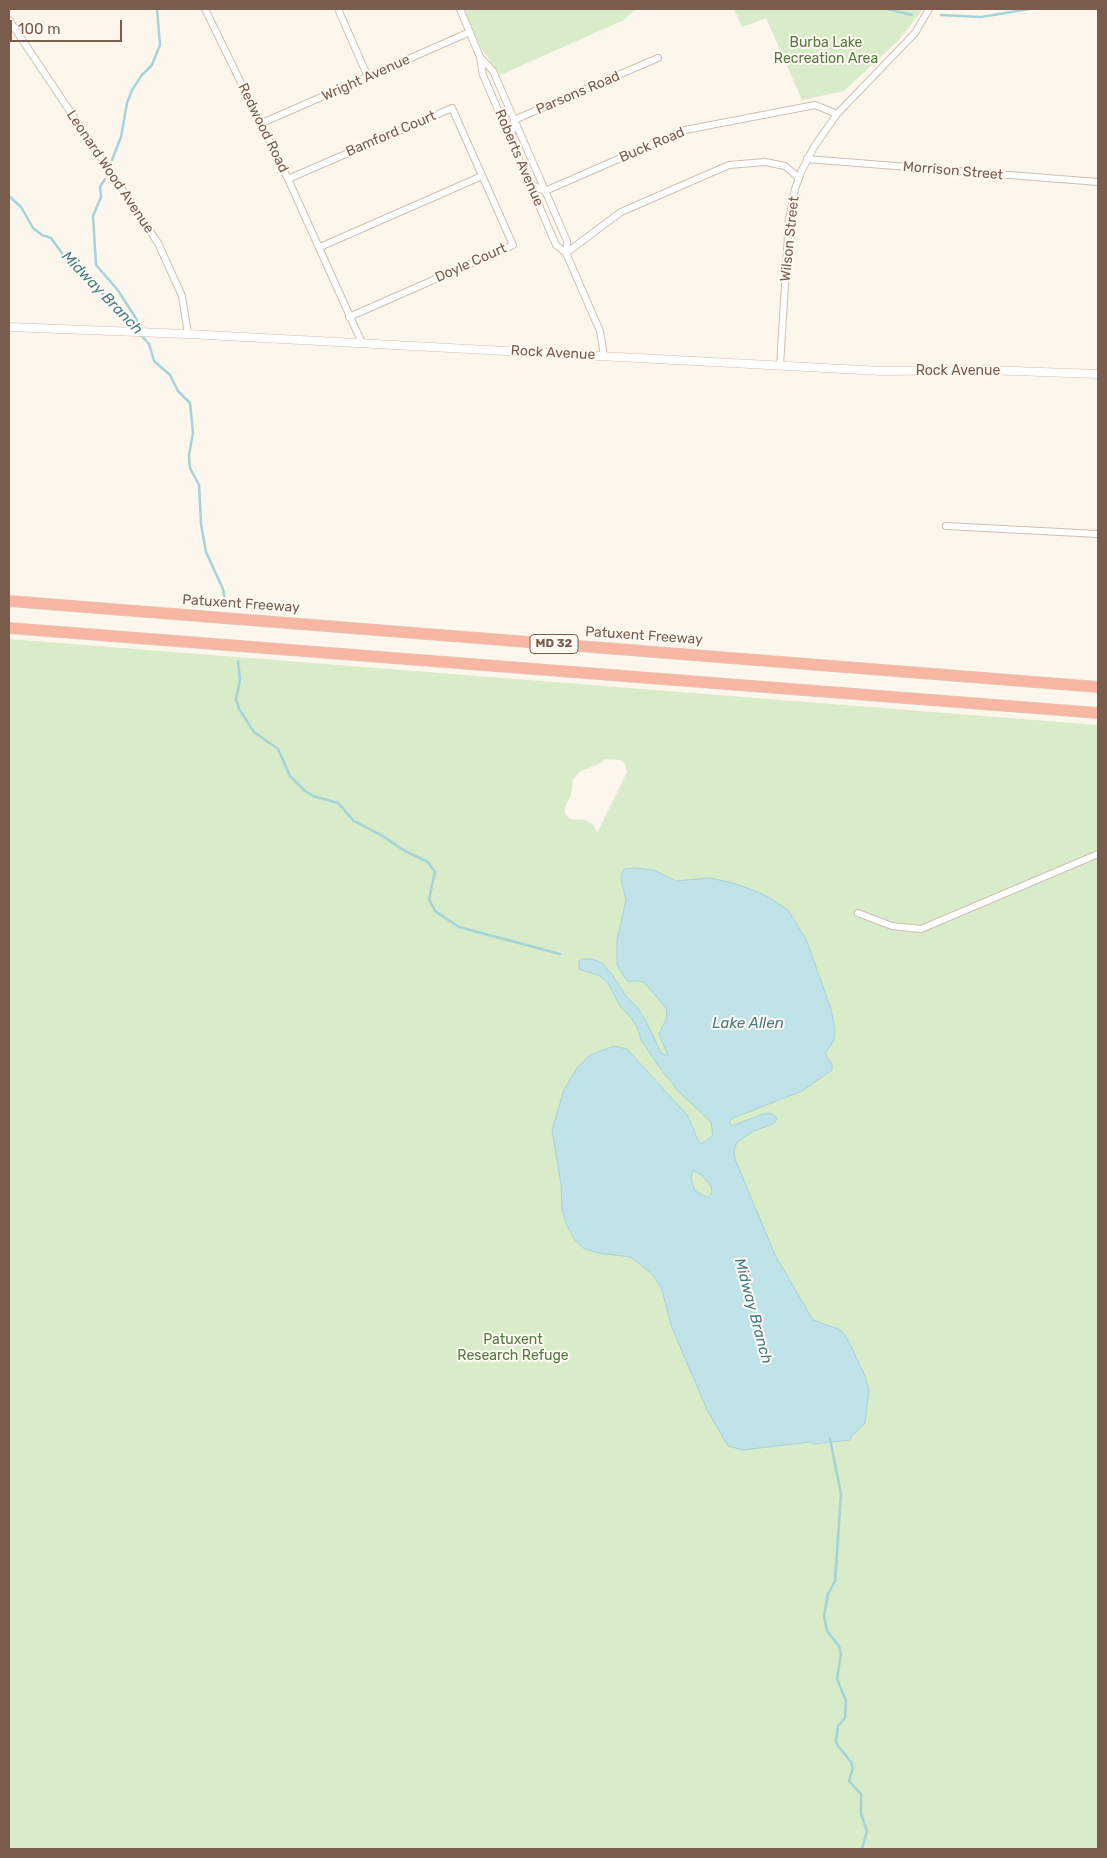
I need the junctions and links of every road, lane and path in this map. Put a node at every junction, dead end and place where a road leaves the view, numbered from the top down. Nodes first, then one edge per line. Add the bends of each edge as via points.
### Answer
1 (205, 9) edge
2 (338, 9) edge
3 (460, 9) edge
4 (929, 9) edge
5 (9, 20) edge
6 (470, 32) junction
7 (480, 58) junction
8 (658, 58) dead end
9 (368, 77) junction
10 (837, 114) junction
11 (514, 120) junction
12 (262, 123) junction
13 (510, 139) junction
14 (807, 160) junction
15 (482, 176) junction
16 (799, 178) junction
17 (288, 179) junction
18 (1098, 182) edge
19 (530, 184) junction
20 (545, 191) junction
21 (320, 247) junction
22 (566, 253) junction
23 (350, 317) junction
24 (9, 327) edge
25 (188, 334) junction
26 (360, 340) junction
27 (604, 356) junction
28 (780, 366) junction
29 (1098, 374) edge
30 (946, 526) dead end
31 (1098, 534) edge
32 (9, 601) edge
33 (9, 628) edge
34 (1098, 687) edge
35 (1098, 714) edge
36 (1098, 854) edge
37 (858, 913) dead end

1 - 12 street, Redwood Road
2 - 9 street
3 - 6 street, Roberts Avenue
4 - 10 street, Wilson Street via 915,33
5 - 25 street, Leonard Wood Avenue via 158,243 182,296
6 - 7 street, Roberts Avenue
6 - 9 street, Wright Avenue
7 - 11 street, Roberts Avenue via 493,71
7 - 13 street, Roberts Avenue via 483,75
8 - 11 street, Parsons Road
9 - 12 street, Wright Avenue
10 - 14 street, Wilson Street
10 - 20 street, Buck Road via 815,105 685,130
11 - 13 street
11 - 20 street, Roberts Avenue
12 - 17 street, Redwood Road
13 - 19 street, Roberts Avenue
14 - 16 street, Wilson Street
14 - 18 street, Morrison Street
15 - 17 street, Bamford Court via 452,108
15 - 21 street
15 - 23 street, Doyle Court via 513,245
16 - 22 street via 785,166 766,162 730,165 621,212
16 - 28 street, Wilson Street via 789,219
17 - 21 street, Redwood Road
19 - 20 street
19 - 22 street, Roberts Avenue via 556,245
20 - 22 street, Roberts Avenue via 566,241
21 - 23 street
22 - 27 street, Roberts Avenue via 600,331
23 - 26 street
24 - 25 street, Rock Avenue
25 - 26 street, Rock Avenue
26 - 27 street, Rock Avenue
27 - 28 street, Rock Avenue
28 - 29 street, Rock Avenue
30 - 31 street
32 - 34 highway, Patuxent Freeway / MD 32
33 - 35 highway, MD 32
36 - 37 street via 921,929 892,926

